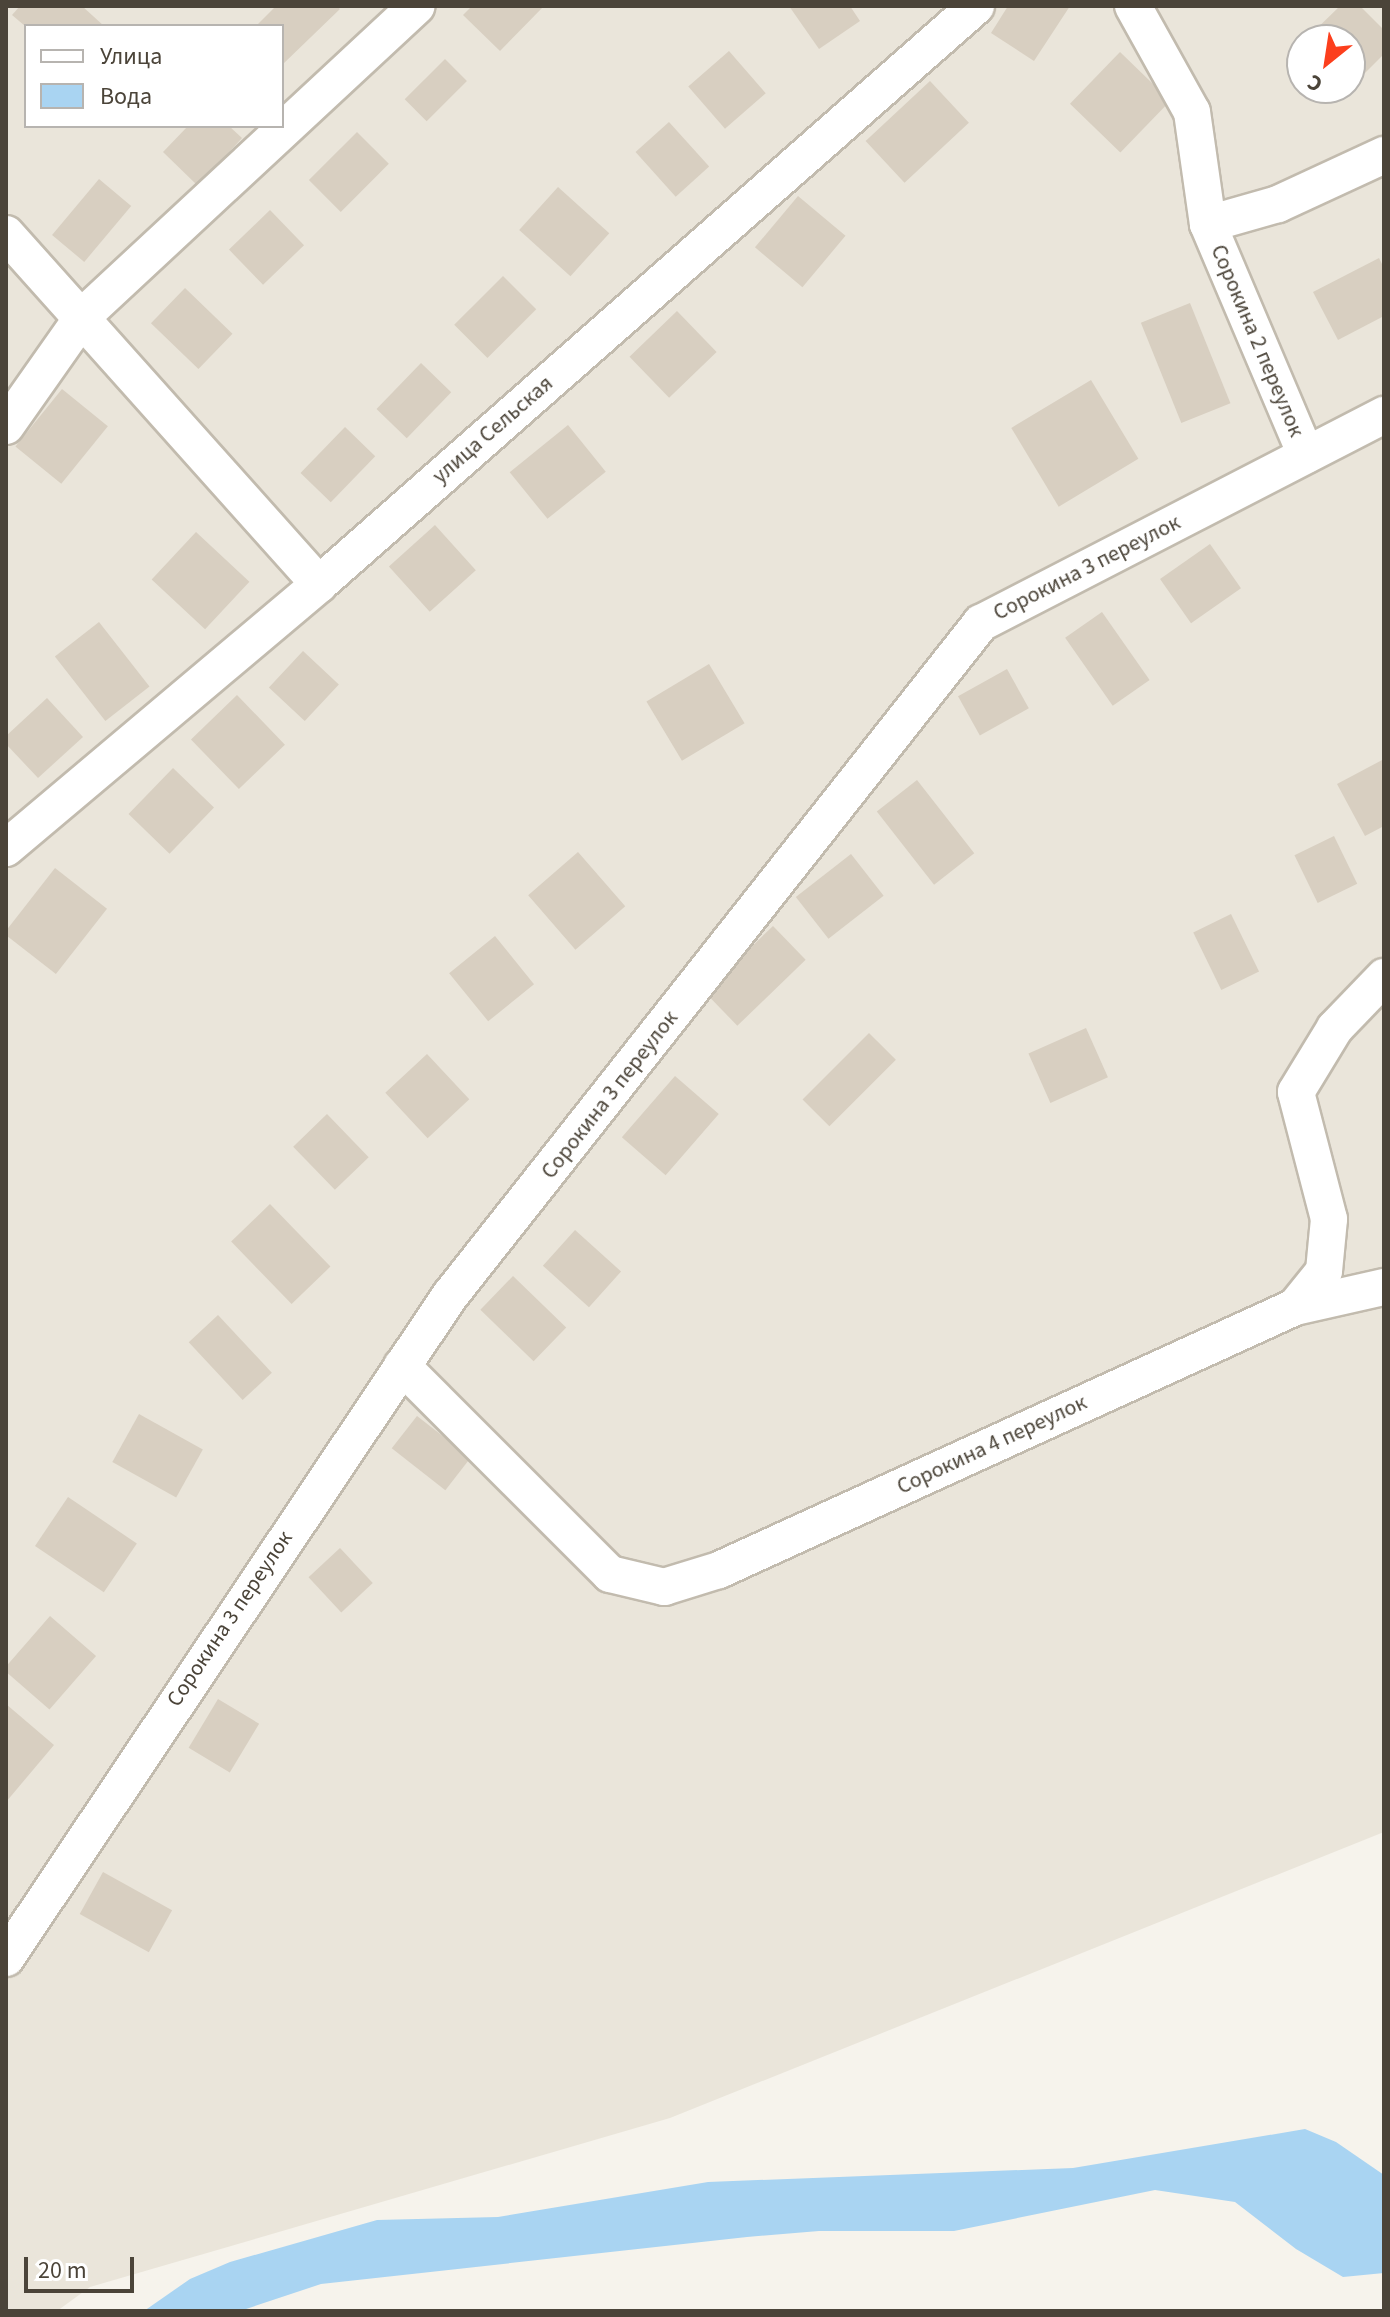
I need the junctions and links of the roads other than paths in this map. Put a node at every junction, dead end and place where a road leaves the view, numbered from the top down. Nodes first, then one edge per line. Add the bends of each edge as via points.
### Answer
1 (416, 6) edge
2 (976, 6) edge
3 (1133, 6) edge
4 (1384, 155) edge
5 (1208, 224) junction
6 (6, 234) edge
7 (84, 315) junction
8 (1384, 415) edge
9 (6, 426) edge
10 (1306, 455) junction
11 (319, 584) junction
12 (6, 848) edge
13 (1384, 977) edge
14 (1384, 1287) edge
15 (1295, 1307) junction
16 (402, 1366) junction
17 (6, 1958) edge

1 - 7 street
2 - 11 street, улица Сельская
3 - 5 street via 1192,112
4 - 5 street, Сорокина 2 переулок via 1278,204
5 - 10 street, Сорокина 2 переулок
6 - 7 street
7 - 9 street
7 - 11 street
8 - 10 street, Сорокина 3 переулок
10 - 16 street, Сорокина 3 переулок via 981,623 449,1297
11 - 12 street, улица Сельская
13 - 15 street, Сорокина 4 переулок via 1335,1028 1296,1092 1329,1219 1324,1271
14 - 15 street
15 - 16 street, Сорокина 4 переулок via 719,1570 664,1587 610,1574
16 - 17 street, Сорокина 3 переулок

